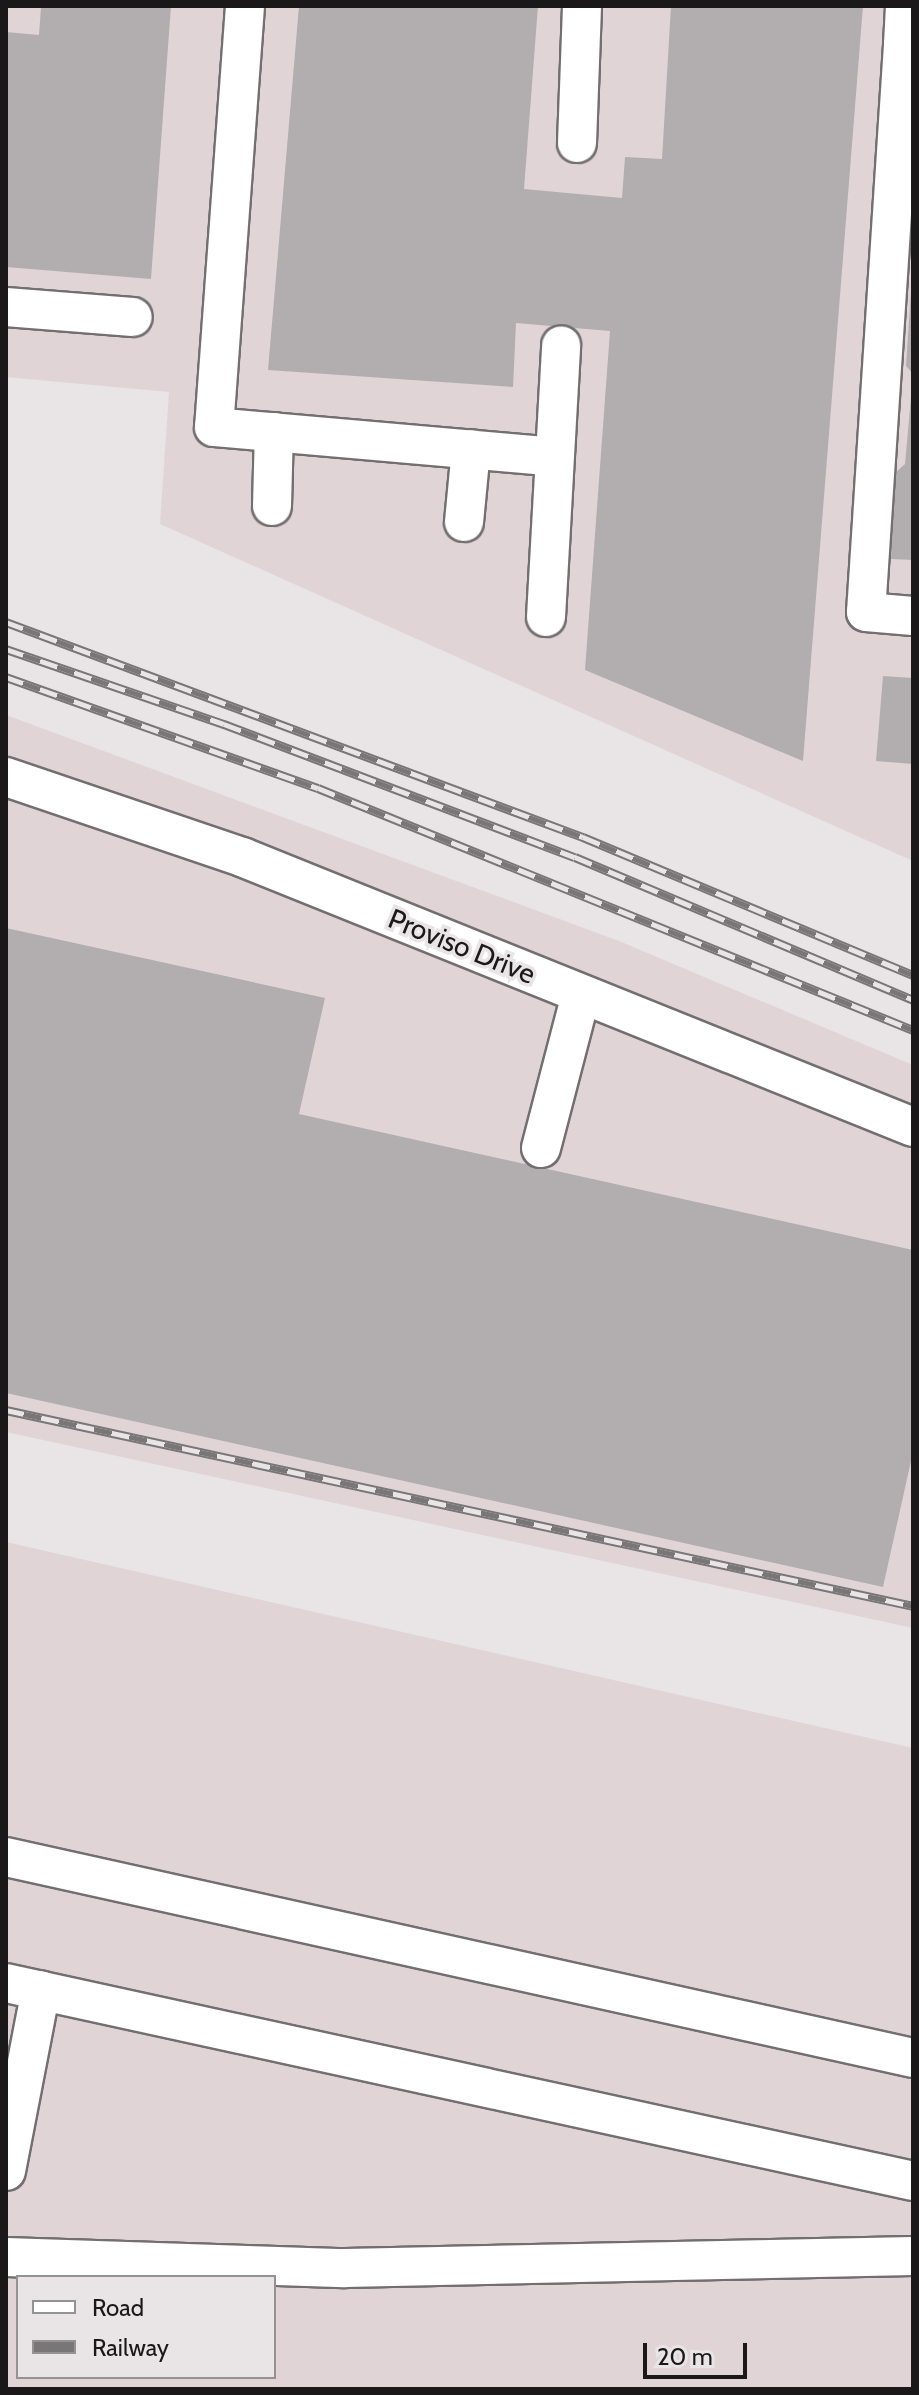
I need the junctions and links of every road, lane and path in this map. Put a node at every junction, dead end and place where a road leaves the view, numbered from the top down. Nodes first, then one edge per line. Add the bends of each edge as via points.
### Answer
1 (245, 6) edge
2 (582, 6) edge
3 (905, 6) edge
4 (908, 45) edge
5 (577, 143) dead end
6 (6, 307) edge
7 (133, 317) dead end
8 (561, 345) dead end
9 (274, 432) junction
10 (471, 449) junction
11 (554, 457) junction
12 (272, 506) dead end
13 (464, 522) dead end
14 (913, 616) edge
15 (546, 617) dead end
16 (6, 777) edge
17 (581, 994) junction
18 (913, 1127) edge
19 (541, 1148) dead end
20 (6, 1857) edge
21 (24, 1987) edge
22 (19, 2039) edge
23 (913, 2058) edge
24 (6, 2171) edge
25 (913, 2181) edge
26 (913, 2256) edge
27 (6, 2257) edge

1 - 9 street via 214,427
2 - 5 street
3 - 4 street
4 - 14 street via 866,612
6 - 7 street
8 - 11 street
9 - 10 street
9 - 12 street
10 - 11 street
10 - 13 street
11 - 15 street
16 - 17 street, Proviso Drive via 242,857
17 - 18 street, Proviso Drive
17 - 19 street
20 - 23 street
21 - 22 street
21 - 25 street
22 - 24 street
26 - 27 street via 345,2268

